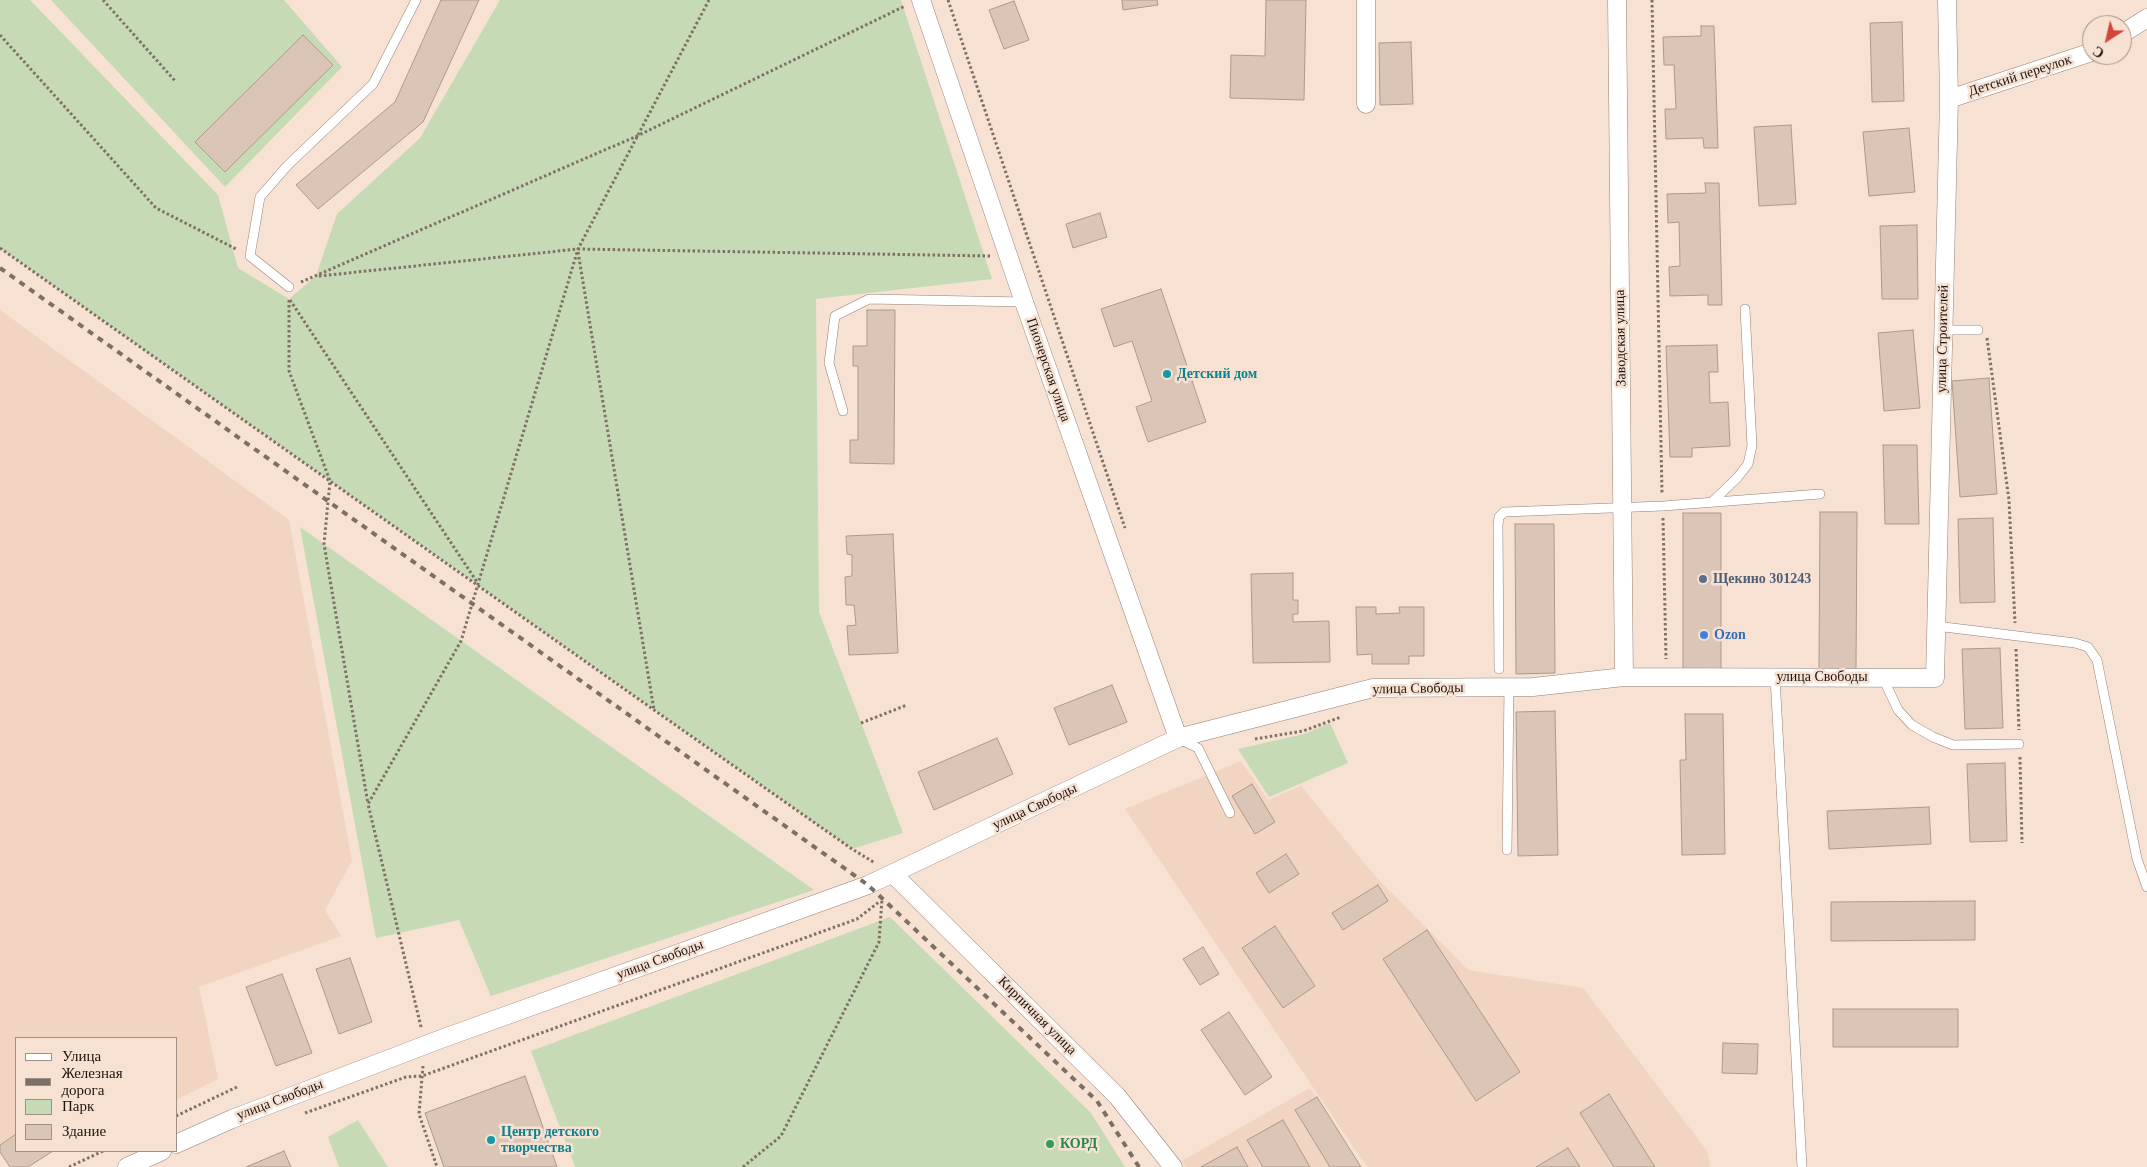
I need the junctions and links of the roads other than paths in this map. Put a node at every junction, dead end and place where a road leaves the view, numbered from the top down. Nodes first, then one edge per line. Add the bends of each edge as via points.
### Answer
1 (416, 0) edge
2 (1366, 0) edge
3 (1617, 0) edge
4 (1947, 0) edge
5 (915, 2) edge
6 (2147, 18) edge
7 (2132, 28) edge
8 (2082, 55) edge
9 (1949, 99) junction
10 (1366, 104) dead end
11 (290, 286) dead end
12 (1024, 302) junction
13 (1745, 309) dead end
14 (1943, 330) junction
15 (1978, 330) road end
16 (843, 411) dead end
17 (1820, 494) dead end
18 (1712, 502) junction
19 (1623, 507) junction
20 (1936, 626) junction
21 (1499, 669) dead end
22 (1624, 677) junction
23 (1775, 677) junction
24 (1883, 678) junction
25 (1935, 678) joint
26 (1509, 687) junction
27 (1178, 738) junction
28 (2019, 744) road end
29 (1230, 813) dead end
30 (1507, 850) dead end
31 (897, 877) junction
32 (2147, 887) edge
33 (178, 1143) edge
34 (160, 1152) edge
35 (127, 1167) edge
36 (1173, 1167) edge
37 (1802, 1167) edge

1 - 11 lane via 373,84 286,166 260,197 250,256
2 - 10 street
3 - 19 street, Заводская улица
4 - 9 street, улица Строителей
5 - 12 street, Пионерская улица
6 - 7 street
8 - 9 street, Детский переулок
9 - 14 street, улица Строителей
12 - 16 lane via 869,299 835,316 829,363
12 - 27 street, Пионерская улица
13 - 18 lane via 1752,446 1748,464
14 - 15 lane
14 - 20 street, улица Строителей
17 - 18 lane
18 - 19 lane
19 - 21 lane via 1504,512 1499,517
19 - 22 street, Заводская улица
20 - 25 street, улица Строителей
20 - 32 lane via 2088,647 2098,660 2137,859
22 - 23 street, улица Свободы
22 - 26 street, улица Свободы
23 - 24 street, улица Свободы
23 - 37 lane
24 - 25 street, улица Свободы
24 - 28 lane via 1898,710 1912,724 1933,737 1953,745
26 - 27 street, улица Свободы via 1372,688
26 - 30 lane
27 - 29 lane via 1198,748
27 - 31 street, улица Свободы
31 - 33 street, улица Свободы via 425,1045
31 - 36 street, Кирпичная улица via 1117,1096
34 - 35 street

